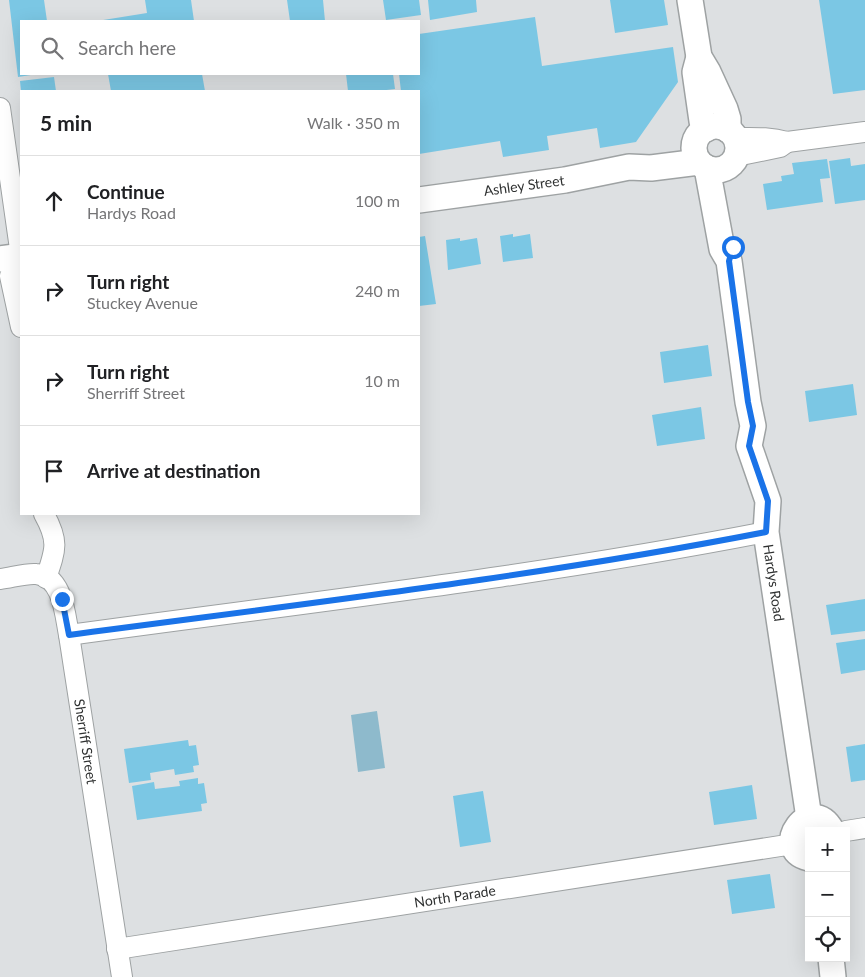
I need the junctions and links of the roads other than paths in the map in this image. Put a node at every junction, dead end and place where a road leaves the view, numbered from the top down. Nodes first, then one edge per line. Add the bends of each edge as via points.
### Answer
1 (690, 0) edge
2 (0, 108) edge
3 (865, 132) edge
4 (717, 149) junction
5 (420, 200) edge
6 (20, 249) edge
7 (20, 256) edge
8 (20, 257) edge
9 (0, 259) edge
10 (20, 321) edge
11 (45, 515) edge
12 (766, 532) junction
13 (46, 578) junction
14 (0, 579) edge
15 (69, 635) junction
16 (809, 818) junction
17 (830, 827) edge
18 (865, 828) edge
19 (850, 830) edge
20 (801, 851) edge
21 (117, 949) junction
22 (831, 962) edge
23 (122, 977) edge
24 (833, 977) edge

1 - 4 street, Hardys Road via 699,57 695,72 702,121
2 - 6 street
3 - 4 street, Ashley Street via 787,142 764,137
4 - 5 street, Ashley Street via 651,168 630,167 564,180
4 - 12 street, Hardys Road via 733,247 729,261 753,426 749,446 768,501
7 - 9 street
8 - 10 street via 10,276
11 - 13 street via 56,543
12 - 15 street via 549,569
12 - 16 street, Hardys Road
13 - 14 street via 36,574
13 - 15 street, Sherriff Street via 61,593
15 - 21 street, Sherriff Street
16 - 17 street via 819,818
16 - 20 street via 799,823 793,833
18 - 19 street
20 - 21 street, North Parade
21 - 23 street, Sherriff Street
22 - 24 street

